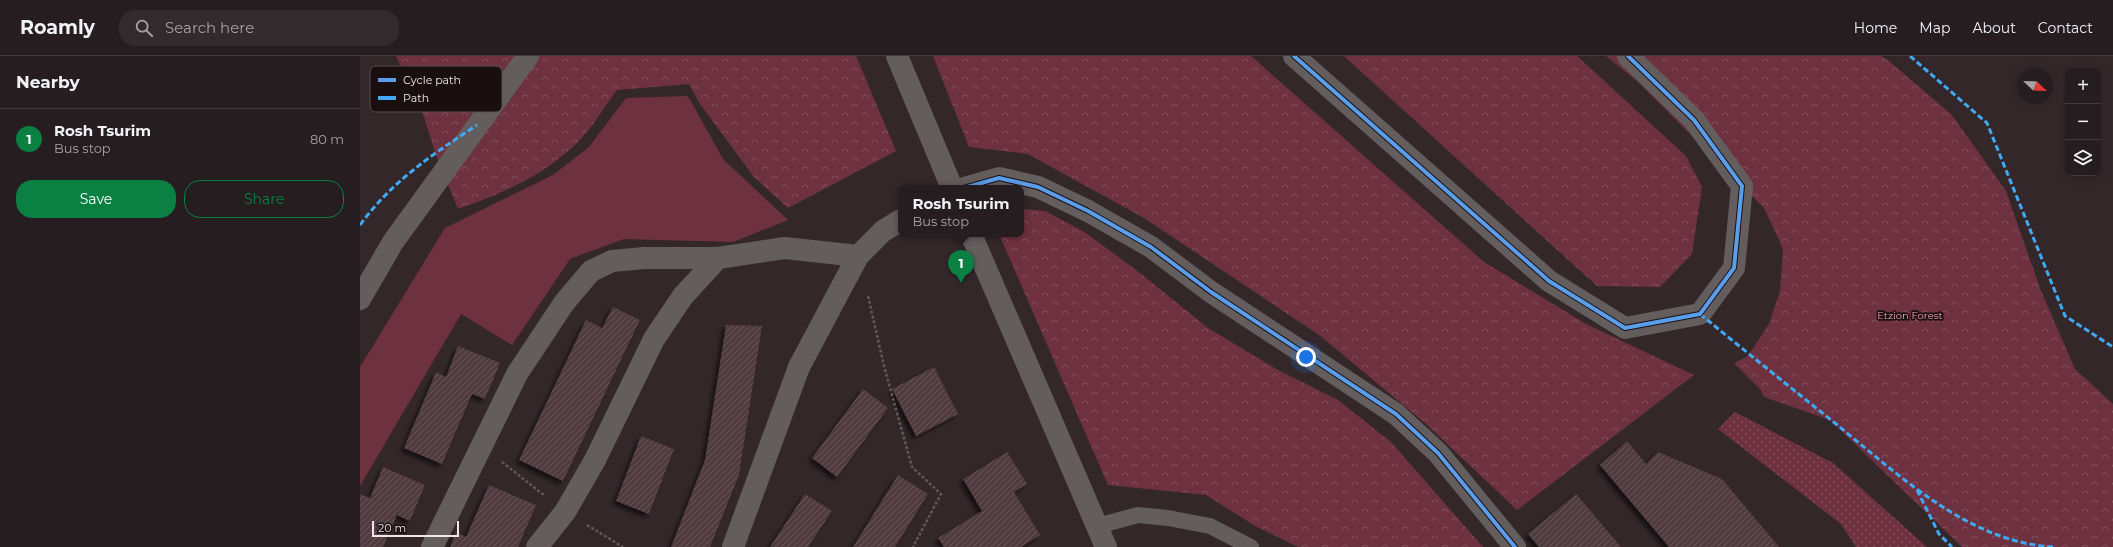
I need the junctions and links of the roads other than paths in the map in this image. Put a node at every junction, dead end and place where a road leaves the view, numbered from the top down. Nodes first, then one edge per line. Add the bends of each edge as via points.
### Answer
1 (528, 56) edge
2 (897, 56) edge
3 (1294, 56) edge
4 (1628, 56) edge
5 (502, 92) edge
6 (487, 112) edge
7 (951, 185) edge
8 (974, 185) edge
9 (898, 222) edge
10 (973, 237) edge
11 (858, 256) junction
12 (718, 258) junction
13 (360, 299) edge
14 (1097, 526) junction
15 (432, 547) edge
16 (537, 547) edge
17 (733, 547) edge
18 (1106, 547) edge
19 (1251, 547) edge
20 (1515, 547) edge

1 - 5 street
2 - 7 street
3 - 4 street via 1549,281 1625,328 1700,314 1734,268 1742,186 1694,120
6 - 13 street via 397,236
8 - 20 street via 999,178 1038,187 1088,211 1151,247 1211,292 1396,414 1438,453
9 - 11 street via 883,231
10 - 14 street
11 - 12 street via 785,248
11 - 17 street via 799,367
12 - 15 street via 619,260 591,271 564,303 517,374
12 - 16 street via 683,296 654,339 595,460 565,512
14 - 18 street
14 - 19 lane via 1138,515 1168,518 1210,526

